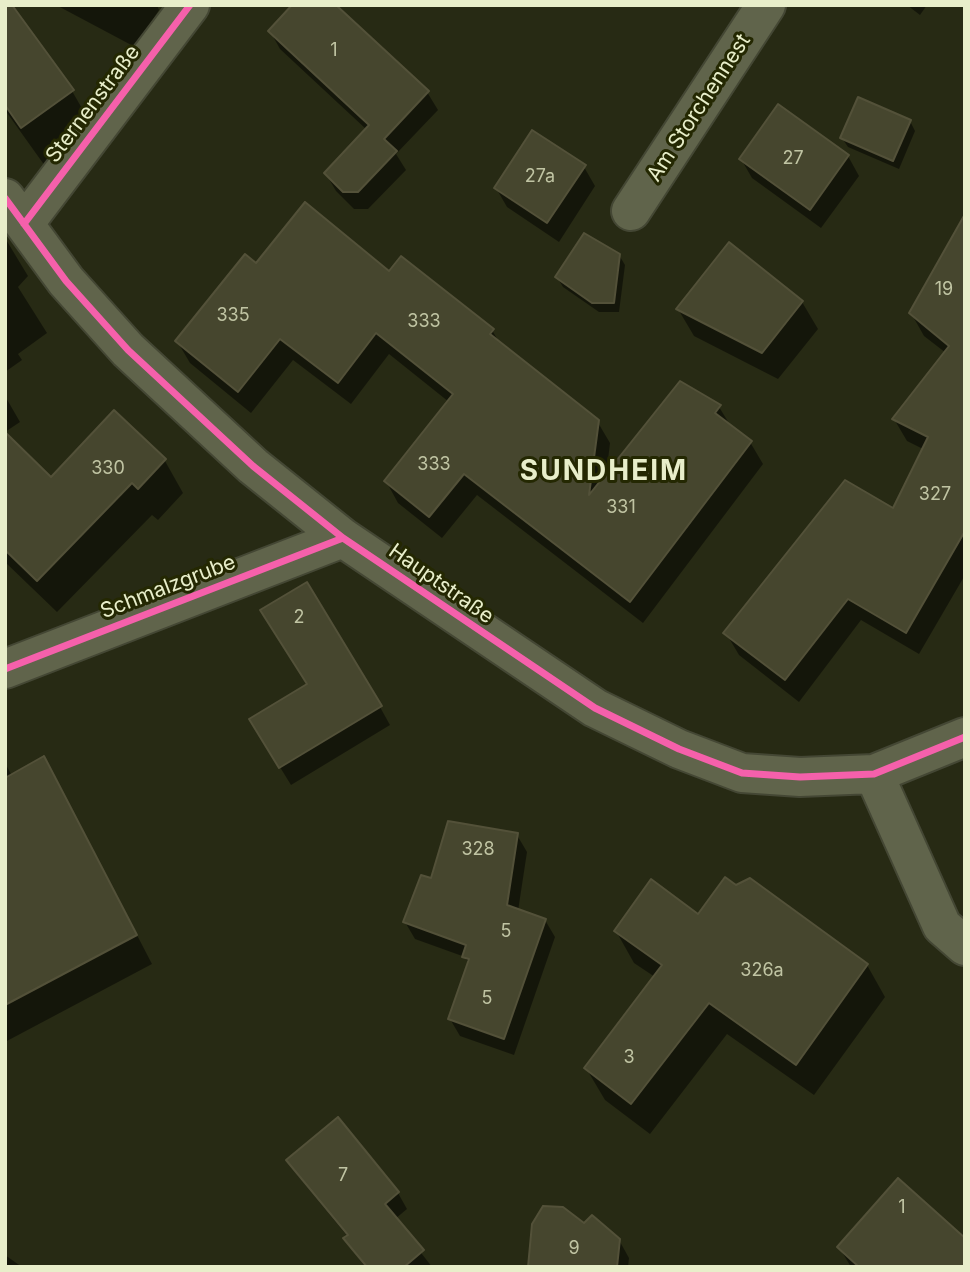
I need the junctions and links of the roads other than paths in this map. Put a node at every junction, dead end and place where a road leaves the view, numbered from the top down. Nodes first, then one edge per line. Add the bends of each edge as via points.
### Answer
1 (190, 5) edge
2 (766, 5) edge
3 (15, 211) edge
4 (631, 211) dead end
5 (344, 538) junction
6 (5, 670) edge
7 (965, 737) edge
8 (874, 774) junction
9 (965, 946) edge

1 - 3 street, Sternenstraße
2 - 4 street, Am Storchennest
3 - 5 street, Hauptstraße via 66,281 128,350 253,466
5 - 6 street, Schmalzgrube
5 - 8 street, Hauptstraße via 595,708 679,749 743,773 800,777
7 - 8 street, Hauptstraße
8 - 9 street via 942,926

